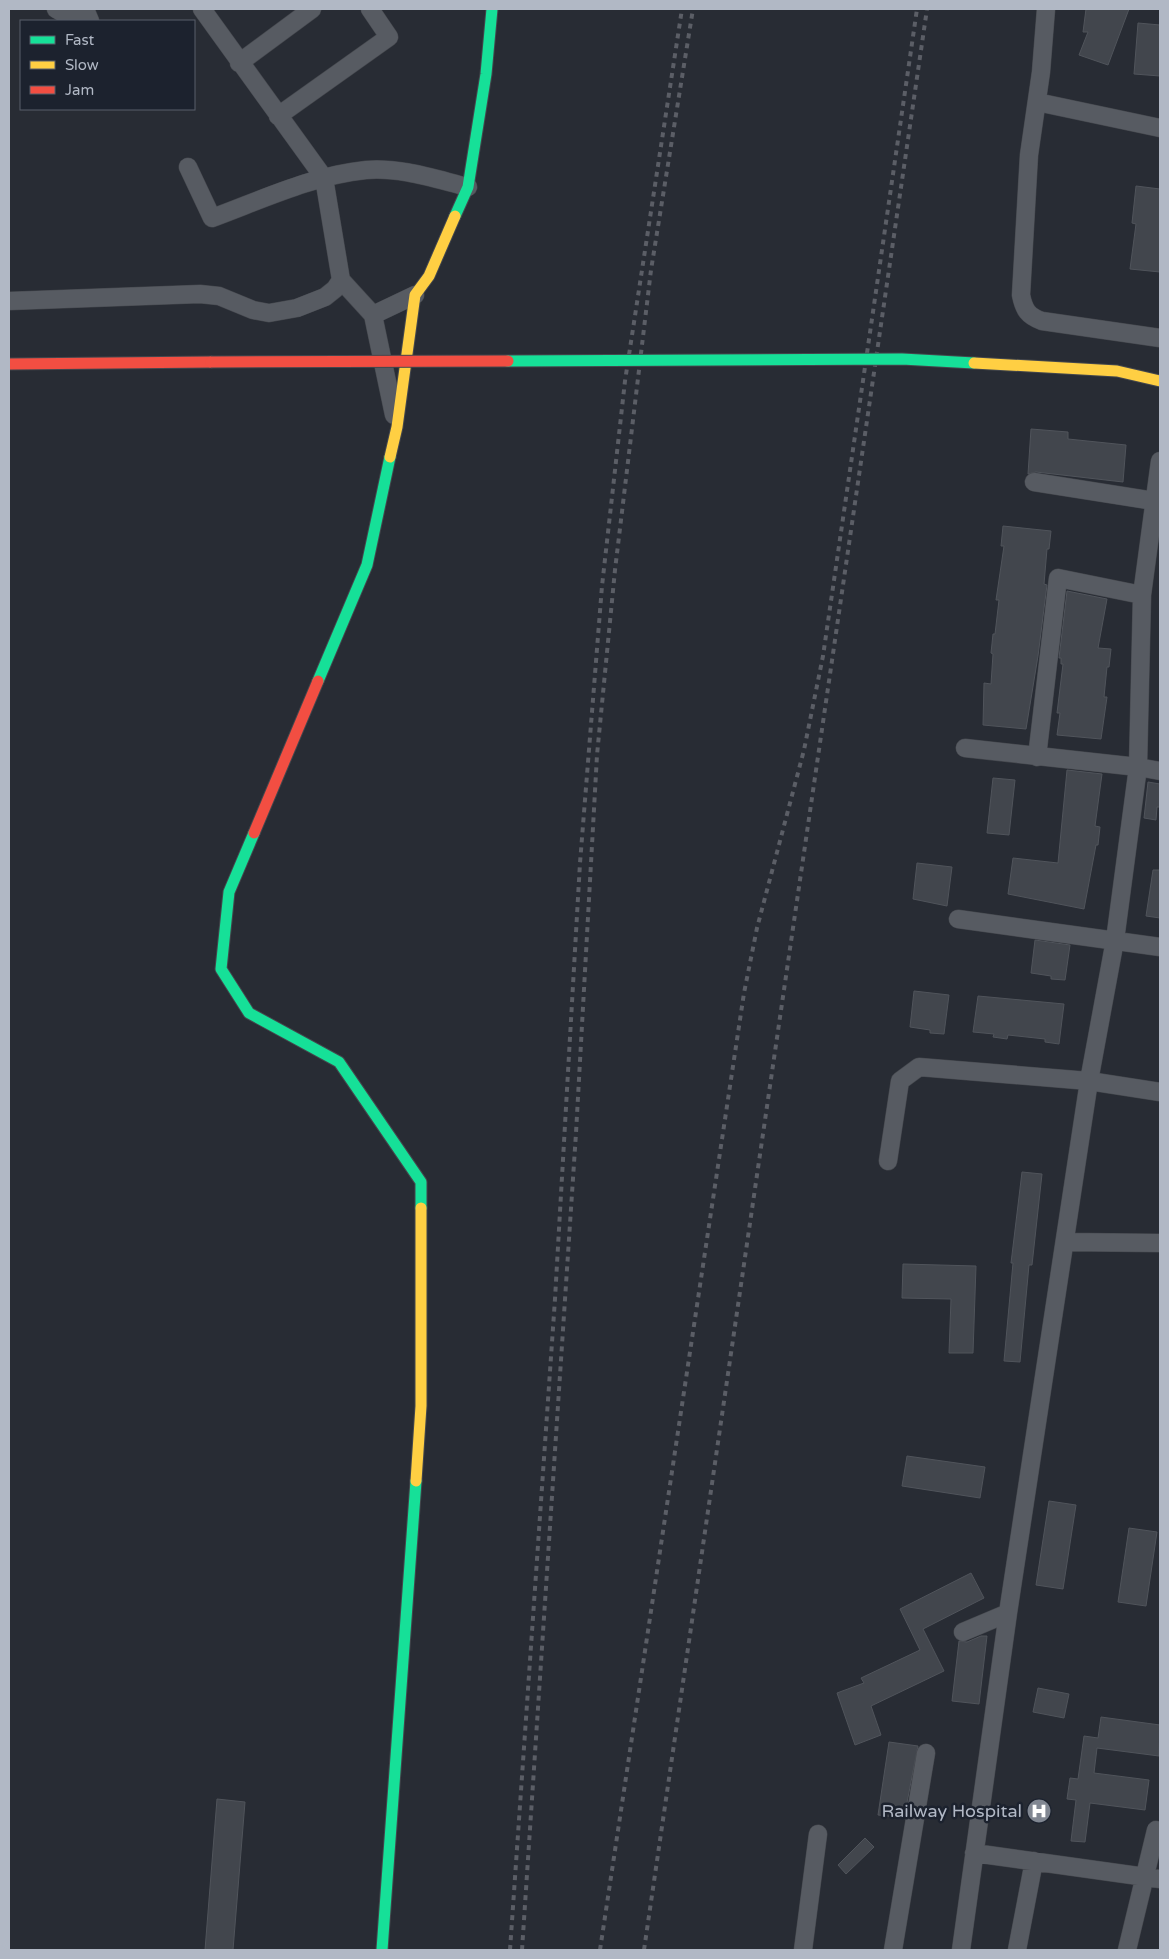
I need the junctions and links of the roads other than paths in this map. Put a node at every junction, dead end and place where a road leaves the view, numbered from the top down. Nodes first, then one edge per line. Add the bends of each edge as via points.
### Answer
1 (56, 9) edge
2 (202, 9) edge
3 (312, 9) edge
4 (370, 9) edge
5 (492, 9) edge
6 (1046, 9) edge
7 (76, 20) edge
8 (239, 63) junction
9 (1037, 102) junction
10 (278, 116) junction
11 (1160, 128) edge
12 (188, 167) dead end
13 (324, 178) junction
14 (468, 187) junction
15 (341, 280) junction
16 (415, 295) junction
17 (9, 301) edge
18 (373, 315) junction
19 (1160, 338) edge
20 (9, 364) edge
21 (1160, 381) edge
22 (397, 427) junction
23 (1160, 461) edge
24 (1034, 482) dead end
25 (1154, 500) junction
26 (1142, 596) junction
27 (965, 748) dead end
28 (1037, 757) junction
29 (1138, 766) junction
30 (1160, 772) edge
31 (958, 919) dead end
32 (1115, 940) junction
33 (1160, 948) edge
34 (1089, 1081) junction
35 (1160, 1092) edge
36 (888, 1162) dead end
37 (1065, 1242) junction
38 (1160, 1244) edge
39 (1008, 1612) junction
40 (963, 1632) dead end
41 (926, 1754) dead end
42 (1156, 1830) dead end
43 (818, 1834) dead end
44 (974, 1853) junction
45 (1034, 1861) junction
46 (1153, 1878) edge
47 (382, 1950) edge
48 (803, 1950) edge
49 (894, 1950) edge
50 (961, 1950) edge
51 (1016, 1950) edge
52 (1127, 1950) edge

1 - 7 street
2 - 8 street
3 - 8 street
4 - 10 street via 389,37
5 - 14 street via 486,74
6 - 9 street
8 - 10 street
9 - 11 street
9 - 19 street via 1029,155 1024,309 1031,318 1042,321
10 - 13 street
12 - 13 street via 212,218
13 - 14 street via 367,170 411,173
13 - 15 street
14 - 16 street via 429,276
15 - 17 street via 325,297 297,308 269,313 252,310 219,296 200,294
15 - 18 street
16 - 18 street
16 - 22 street
18 - 22 street
20 - 21 street, bridge via 902,359 1117,371
22 - 47 street via 367,565 230,892 221,969 250,1012 339,1062 421,1182 422,1406
23 - 25 street
24 - 25 street
25 - 26 street
26 - 28 street via 1058,578
26 - 29 street
27 - 28 street
28 - 29 street
29 - 30 street
29 - 32 street
31 - 32 street
32 - 33 street
32 - 34 street
34 - 35 street
34 - 36 street via 919,1066 900,1082
34 - 37 street
37 - 38 street
37 - 39 street
39 - 40 street
39 - 44 street
41 - 49 street
42 - 46 street
43 - 48 street
44 - 45 street
44 - 50 street
45 - 46 street
45 - 51 street
46 - 52 street

